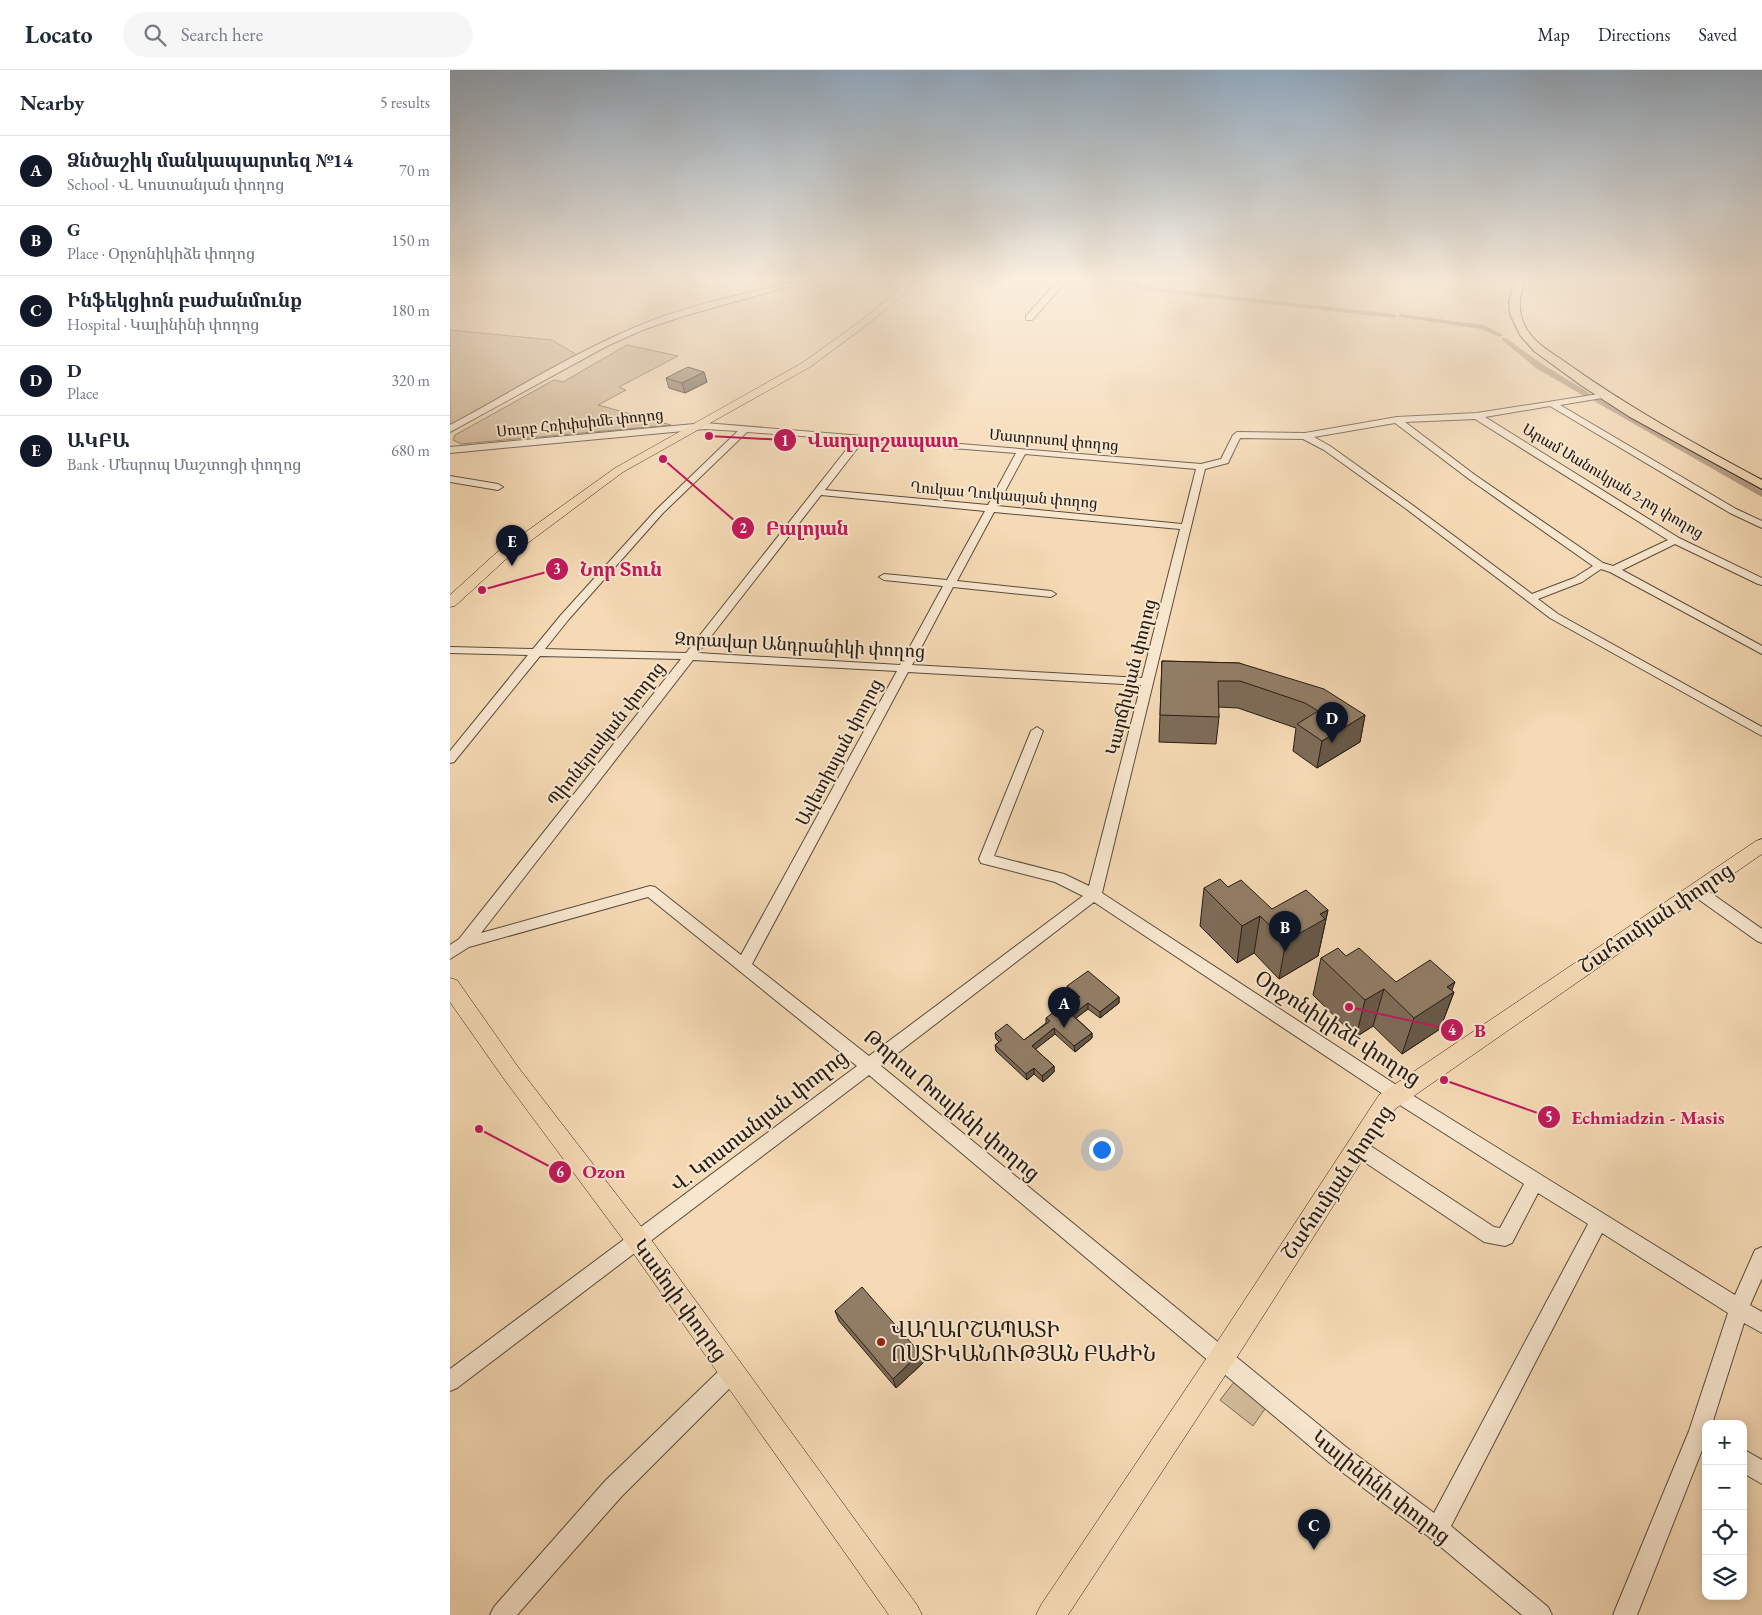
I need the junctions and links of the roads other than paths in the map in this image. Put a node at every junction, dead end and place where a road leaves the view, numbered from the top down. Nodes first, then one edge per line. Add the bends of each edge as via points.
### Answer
1 (591, 351) edge
2 (825, 351) edge
3 (1543, 351) edge
4 (1605, 395) junction
5 (1552, 404) junction
6 (1477, 416) junction
7 (1397, 420) junction
8 (694, 427) junction
9 (450, 429) edge
10 (745, 429) junction
11 (1305, 436) junction
12 (861, 438) junction
13 (450, 445) edge
14 (468, 448) junction
15 (450, 450) edge
16 (1022, 450) junction
17 (1201, 467) junction
18 (450, 479) edge
19 (1762, 485) edge
20 (498, 487) dead end
21 (819, 492) junction
22 (992, 508) junction
23 (1762, 525) edge
24 (1187, 527) junction
25 (1675, 540) junction
26 (1599, 565) junction
27 (1614, 570) junction
28 (884, 577) dead end
29 (950, 582) junction
30 (1762, 582) edge
31 (1051, 594) dead end
32 (1530, 599) junction
33 (450, 603) edge
34 (450, 650) edge
35 (1762, 651) edge
36 (537, 652) junction
37 (688, 656) junction
38 (904, 667) junction
39 (1148, 682) junction
40 (1037, 732) dead end
41 (1762, 732) edge
42 (450, 758) edge
43 (1762, 845) edge
44 (1696, 890) junction
45 (1094, 895) junction
46 (1762, 937) edge
47 (464, 943) junction
48 (450, 953) edge
49 (744, 964) junction
50 (450, 986) edge
51 (868, 1065) junction
52 (1398, 1095) junction
53 (1358, 1147) junction
54 (1535, 1181) junction
55 (1599, 1221) junction
56 (639, 1242) junction
57 (1762, 1256) edge
58 (1738, 1308) junction
59 (1762, 1323) edge
60 (1221, 1359) junction
61 (732, 1372) junction
62 (450, 1381) edge
63 (1706, 1420) edge
64 (1702, 1433) edge
65 (1747, 1463) edge
66 (1762, 1472) edge
67 (1438, 1529) junction
68 (502, 1615) edge
69 (907, 1615) edge
70 (1051, 1615) edge
71 (1540, 1615) edge
72 (1625, 1615) edge

1 - 9 street
2 - 8 main road via 806,365
3 - 4 highway
4 - 5 street
4 - 19 highway
5 - 6 street
5 - 23 street
6 - 7 street
6 - 25 street, Արամ Մանուկյան 2-րդ փողոց
7 - 11 street
7 - 26 street via 1472,477
8 - 10 street, Մատրոսով փողոց
8 - 14 street, Սուրբ Հռիփսիմե փողոց
8 - 33 main road via 619,470 500,557
10 - 12 street, Մատրոսով փողոց
10 - 36 street via 660,511
11 - 17 street, Մատրոսով փողոց via 1237,434 1225,461
11 - 32 street via 1408,506
12 - 16 street, Մատրոսով փողոց
12 - 21 street, Պիոներական փողոց
13 - 14 street
14 - 15 street
16 - 17 street, Մատրոսով փողոց
16 - 22 street, Ավետիսյան փողոց
17 - 24 street, Կարճիկյան փողոց
18 - 20 street
21 - 22 street, Ղուկաս Ղուկասյան փողոց
21 - 37 street, Պիոներական փողոց
22 - 24 street, Ղուկաս Ղուկասյան փողոց
22 - 29 street, Ավետիսյան փողոց
24 - 39 street, Կարճիկյան փողոց
25 - 27 street
25 - 30 street, Արամ Մանուկյան 2-րդ փողոց
26 - 27 street
26 - 32 street via 1597,570
27 - 35 street
28 - 29 street
29 - 31 street
29 - 38 street, Ավետիսյան փողոց
32 - 41 street via 1554,616
34 - 36 street, Զորավար Անդրանիկի փողոց
36 - 37 street, Զորավար Անդրանիկի փողոց
36 - 42 street
37 - 38 street, Զորավար Անդրանիկի փողոց
37 - 47 street, Պիոներական փողոց
38 - 39 street, Զորավար Անդրանիկի փողոց
38 - 49 street, Ավետիսյան փողոց
39 - 45 street, Կարճիկյան փողոց
40 - 45 street, Օրջոնիկիձե փողոց via 986,859 1059,878
43 - 44 main road, Շահումյան փողոց
44 - 46 street
44 - 52 main road, Շահումյան փողոց
45 - 51 street, Վ. Կոստանյան փողոց
45 - 52 street, Օրջոնիկիձե փողոց
47 - 48 street, Պիոներական փողոց
47 - 49 street, Թորոս Ռոսլինի փողոց via 650,891
49 - 51 street, Թորոս Ռոսլինի փողոց
50 - 56 main road, Կամոյի փողոց via 511,1073
51 - 56 street, Վ. Կոստանյան փողոց
51 - 60 street, Թորոս Ռոսլինի փողոց
52 - 53 main road, Շահումյան փողոց via 1387,1102
52 - 54 street, Օրջոնիկիձե փողոց
53 - 54 street via 1498,1238 1505,1238
53 - 60 main road, Շահումյան փողոց
54 - 55 street, Օրջոնիկիձե փողոց
55 - 58 street, Օրջոնիկիձե փողոց
55 - 67 street
56 - 61 main road, Կամոյի փողոց
56 - 62 street, Վ. Կոստանյան փողոց
57 - 58 street
58 - 59 street, Օրջոնիկիձե փողոց
58 - 63 street
60 - 67 street, Կալինինի փողոց via 1338,1455
60 - 70 main road, Շահումյան փողոց
61 - 68 street via 613,1489
61 - 69 main road, Կամոյի փողոց
64 - 72 street
65 - 66 street
67 - 71 street, Կալինինի փողոց

